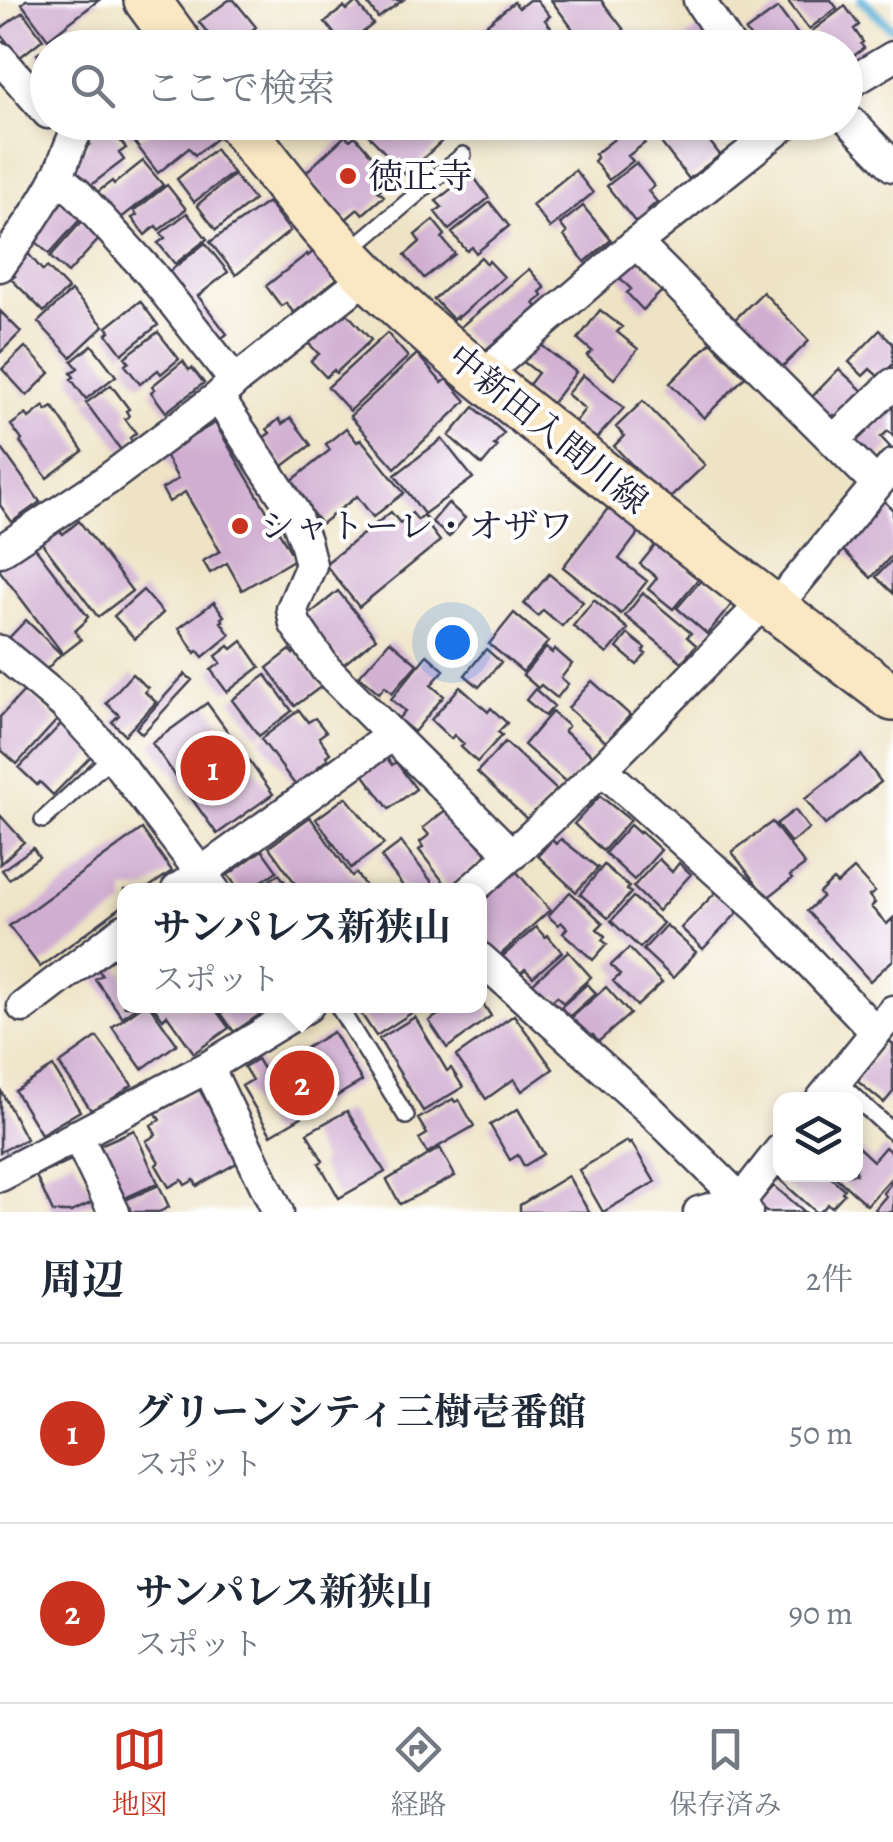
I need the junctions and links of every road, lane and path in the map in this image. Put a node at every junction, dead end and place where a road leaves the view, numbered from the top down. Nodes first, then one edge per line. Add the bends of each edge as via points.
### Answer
1 (147, 0) edge
2 (699, 0) edge
3 (168, 30) edge
4 (719, 30) edge
5 (893, 57) edge
6 (0, 58) edge
7 (863, 74) edge
8 (30, 92) edge
9 (863, 135) edge
10 (66, 140) edge
11 (252, 140) edge
12 (765, 140) edge
13 (463, 155) dead end
14 (893, 166) edge
15 (58, 176) junction
16 (636, 243) junction
17 (358, 265) junction
18 (0, 266) edge
19 (480, 377) junction
20 (893, 384) edge
21 (226, 389) junction
22 (834, 440) junction
23 (884, 474) edge
24 (0, 552) edge
25 (769, 605) junction
26 (0, 652) edge
27 (893, 698) edge
28 (392, 735) junction
29 (112, 756) junction
30 (602, 769) junction
31 (43, 820) dead end
32 (512, 855) junction
33 (197, 883) edge
34 (199, 883) edge
35 (478, 883) edge
36 (117, 935) edge
37 (487, 964) edge
38 (23, 1006) dead end
39 (292, 1013) edge
40 (342, 1013) edge
41 (884, 1021) edge
42 (208, 1068) junction
43 (829, 1090) edge
44 (406, 1116) dead end
45 (893, 1132) edge
46 (77, 1135) junction
47 (773, 1161) edge
48 (0, 1176) edge
49 (744, 1206) edge
50 (114, 1212) edge
51 (278, 1212) edge
52 (699, 1212) edge

1 - 3 main road
2 - 4 street
5 - 7 street
6 - 8 street
9 - 14 street
10 - 15 street
11 - 17 main road, 中新田入間川線
12 - 16 street
13 - 17 lane
15 - 18 street
15 - 21 street via 151,274
16 - 19 street
16 - 22 street
17 - 19 main road, 中新田入間川線
17 - 21 street
19 - 25 main road, 中新田入間川線
20 - 22 street
21 - 24 street
21 - 28 street via 306,541 310,564 292,609 294,624 326,669
22 - 23 street
23 - 25 street
25 - 27 main road, 中新田入間川線
25 - 30 street
26 - 29 street via 66,705
28 - 32 street
28 - 34 street
29 - 31 lane
29 - 33 street
30 - 32 street
30 - 41 street
32 - 35 street
36 - 38 street
37 - 49 street via 651,1111
39 - 42 street
40 - 44 lane
41 - 43 street
42 - 46 street
42 - 51 street
43 - 45 lane
46 - 48 street
46 - 50 street
47 - 49 street
49 - 52 street

